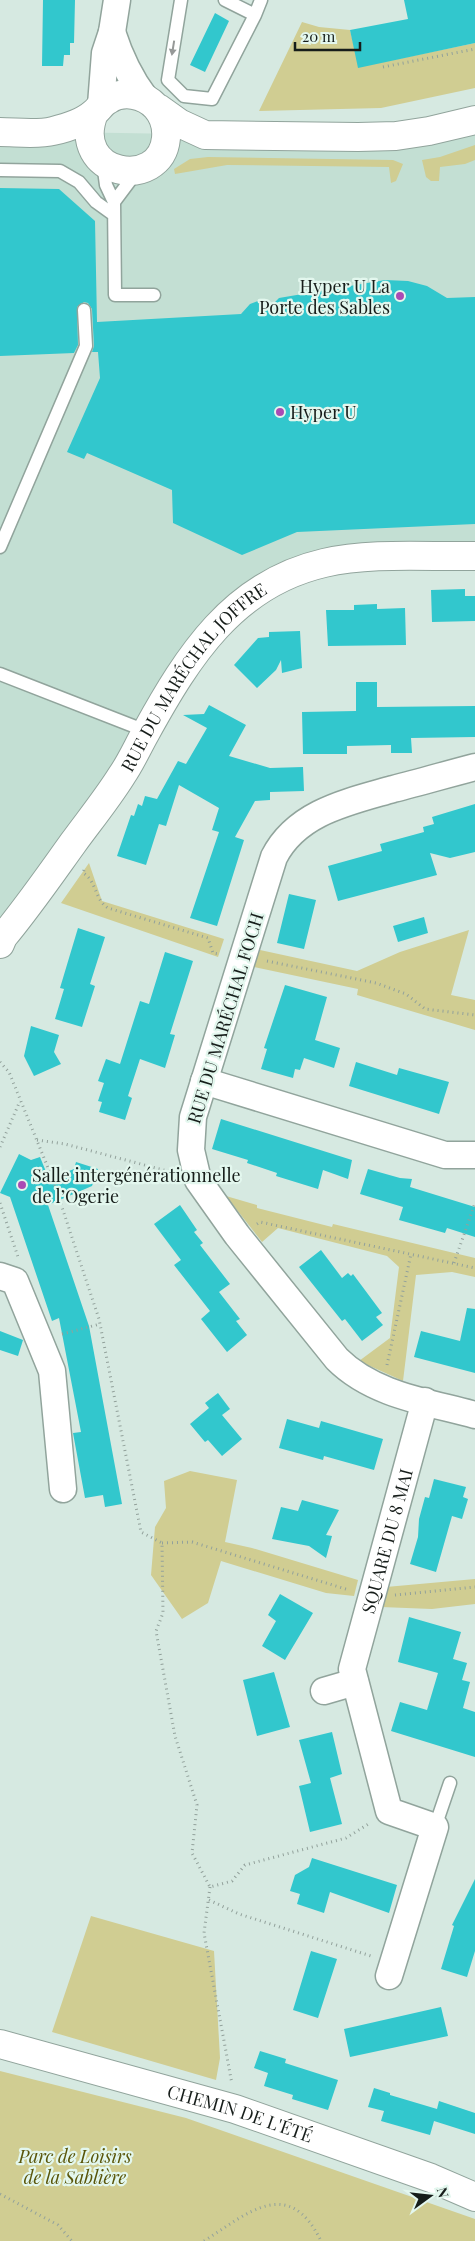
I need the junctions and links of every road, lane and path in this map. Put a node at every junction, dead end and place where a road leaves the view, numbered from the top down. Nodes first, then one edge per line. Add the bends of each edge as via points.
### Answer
1 (117, 0) edge
2 (181, 0) edge
3 (225, 0) edge
4 (261, 0) edge
5 (255, 15) junction
6 (112, 32) junction
7 (475, 49) edge
8 (383, 67) dead end
9 (151, 103) junction
10 (98, 109) junction
11 (475, 120) edge
12 (0, 132) edge
13 (51, 132) junction
14 (205, 135) junction
15 (100, 160) junction
16 (147, 165) junction
17 (0, 170) edge
18 (114, 209) junction
19 (154, 294) dead end
20 (84, 310) dead end
21 (0, 547) edge
22 (475, 556) edge
23 (0, 674) edge
24 (146, 731) junction
25 (475, 767) edge
26 (0, 944) edge
27 (0, 1062) edge
28 (204, 1081) junction
29 (20, 1100) junction
30 (36, 1140) junction
31 (0, 1147) edge
32 (475, 1155) edge
33 (194, 1169) junction
34 (0, 1203) edge
35 (475, 1203) edge
36 (237, 1235) junction
37 (411, 1254) junction
38 (454, 1263) junction
39 (475, 1268) edge
40 (7, 1278) edge
41 (100, 1324) junction
42 (66, 1333) dead end
43 (378, 1388) junction
44 (424, 1401) junction
45 (475, 1415) edge
46 (63, 1489) dead end
47 (162, 1542) junction
48 (475, 1587) edge
49 (372, 1593) junction
50 (355, 1682) junction
51 (324, 1691) dead end
52 (450, 1783) dead end
53 (389, 1811) junction
54 (435, 1827) junction
55 (210, 1888) junction
56 (209, 1900) junction
57 (391, 1970) joint
58 (0, 2044) edge
59 (236, 2109) junction
60 (0, 2194) edge
61 (475, 2197) edge
62 (72, 2241) edge
63 (204, 2241) edge
64 (321, 2241) edge

1 - 6 street
2 -> 5 lane via 168,80 184,96 212,99
3 - 5 lane
4 - 5 lane
6 - 9 street via 129,78
6 - 10 street via 105,53
7 - 8 path
9 - 10 street via 128,94 109,99
9 - 14 street via 179,123
9 - 16 street via 162,115 166,132 165,142
10 - 13 street via 72,126
10 - 15 street via 89,134
11 - 14 street via 396,136
12 - 13 street
13 - 15 street
14 - 16 street
15 - 16 street via 118,170
15 - 18 lane
16 - 18 lane
17 - 18 lane via 60,172 79,182 96,202
18 - 19 lane via 115,295
20 - 21 lane via 86,346
22 - 24 street, RUE DU MARÉCHAL JOFFRE via 346,559 302,570 254,593 227,615 193,656
23 - 24 lane
24 - 26 street, RUE DU MARÉCHAL JOFFRE via 122,775
25 - 28 street, RUE DU MARÉCHAL FOCH via 332,807 302,823 280,845
27 - 29 path via 9,1072
28 - 32 street via 445,1155
28 - 33 street, RUE DU MARÉCHAL FOCH via 193,1118 191,1150
29 - 30 path
29 - 31 path
30 - 33 path via 65,1144 169,1173
30 - 41 path via 53,1180
33 - 36 street, RUE DU MARÉCHAL FOCH via 206,1193
34 - 40 path via 22,1272
35 - 38 path
36 - 37 path via 260,1222
36 - 43 street, RUE DU MARÉCHAL FOCH via 337,1359 350,1372
37 - 38 path
37 - 43 path via 390,1356
38 - 39 path
40 - 46 street via 52,1371
41 - 42 path
41 - 47 path via 141,1532
43 - 44 street, RUE DU MARÉCHAL FOCH
44 - 45 street, RUE DU MARÉCHAL FOCH
44 - 49 street, SQUARE DU 8 MAI
47 - 49 path via 192,1542 342,1589
47 - 55 path via 163,1613 156,1631 175,1736 197,1805 192,1853
48 - 49 path via 399,1595
49 - 50 street, SQUARE DU 8 MAI via 352,1669
50 - 51 street
50 - 53 street, SQUARE DU 8 MAI
52 - 54 lane
53 - 54 street
53 - 55 path via 346,1838 245,1865 232,1881
54 - 57 street
55 - 56 path
56 - 57 path
56 - 59 path via 204,1932
58 - 59 street, CHEMIN DE L'ÉTÉ
59 - 61 street, CHEMIN DE L'ÉTÉ via 431,2178
60 - 62 path via 58,2225
63 - 64 path via 257,2208 272,2204 290,2207 307,2216

